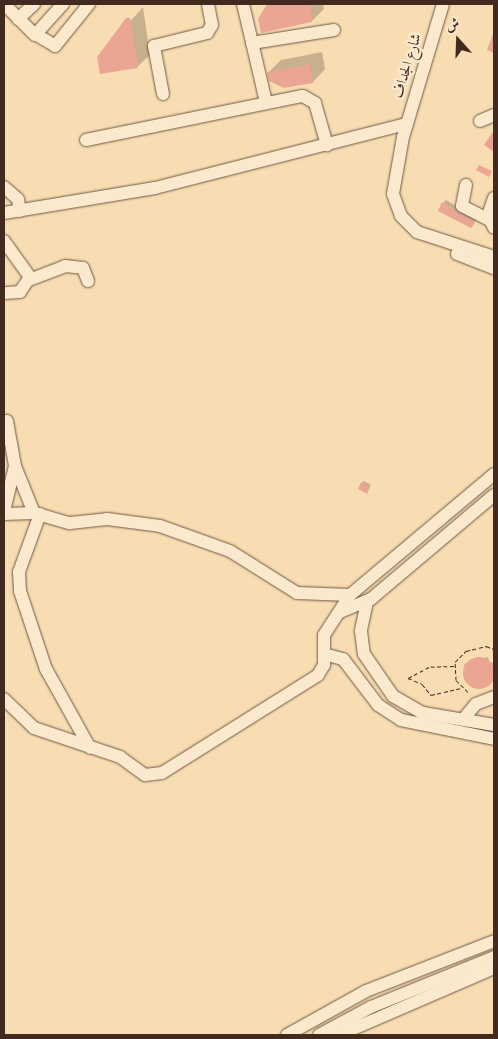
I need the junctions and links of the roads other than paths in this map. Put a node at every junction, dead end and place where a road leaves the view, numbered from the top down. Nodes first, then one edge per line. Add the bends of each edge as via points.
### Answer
1 (4, 4) edge
2 (34, 4) edge
3 (63, 4) edge
4 (89, 4) edge
5 (208, 4) edge
6 (243, 4) edge
7 (443, 4) edge
8 (18, 19) junction
9 (334, 30) dead end
10 (35, 34) junction
11 (252, 43) junction
12 (163, 94) dead end
13 (266, 102) junction
14 (494, 115) edge
15 (480, 121) dead end
16 (407, 124) junction
17 (403, 137) junction
18 (86, 140) dead end
19 (327, 145) junction
20 (466, 185) dead end
21 (4, 187) edge
22 (494, 198) edge
23 (20, 211) junction
24 (4, 213) edge
25 (492, 224) edge
26 (4, 241) edge
27 (494, 256) edge
28 (494, 268) edge
29 (30, 280) junction
30 (88, 281) dead end
31 (4, 293) edge
32 (7, 421) dead end
33 (15, 466) junction
34 (494, 474) edge
35 (494, 495) edge
36 (494, 506) edge
37 (480, 508) junction
38 (4, 513) edge
39 (37, 513) junction
40 (350, 595) junction
41 (367, 602) junction
42 (340, 612) junction
43 (324, 654) junction
44 (494, 696) edge
45 (4, 699) edge
46 (465, 717) junction
47 (494, 725) edge
48 (494, 739) edge
49 (90, 748) junction
50 (494, 941) edge
51 (494, 957) edge
52 (494, 968) edge
53 (287, 1035) edge
54 (319, 1035) edge
55 (339, 1035) edge

1 - 8 street
2 - 8 street
3 - 10 street
4 - 10 street via 56,46
5 - 12 street via 212,25 207,33 154,46
6 - 11 street
7 - 16 street, شارع الجداف
8 - 10 street
9 - 11 street
11 - 13 street
13 - 18 street
13 - 19 street via 310,98
14 - 15 street
16 - 17 street, شارع الجداف
16 - 19 street
17 - 27 street via 393,187 406,222 424,235
17 - 28 street via 387,186 396,218 414,236
19 - 23 street via 115,197
20 - 25 street via 462,206
21 - 23 street via 18,199
22 - 25 street
23 - 24 street
26 - 29 street via 24,265
29 - 30 street via 65,266 83,268
29 - 31 street via 20,292
32 - 33 street
33 - 38 street
33 - 39 street
34 - 40 street
35 - 37 street
36 - 37 street
37 - 41 street
38 - 39 street
39 - 40 street via 65,523 107,519 169,529 230,551 297,593
39 - 49 street via 19,572 20,591 46,669
40 - 42 street
41 - 42 street
41 - 46 street via 362,646 372,668 393,696 424,713
42 - 43 street via 324,635
43 - 48 street via 344,659 378,705 401,720
43 - 49 street via 318,675 162,773 145,775 120,757
44 - 46 street via 476,704
45 - 49 street via 28,726
46 - 47 street
50 - 53 street via 366,991
51 - 54 street via 371,1007
52 - 55 street

